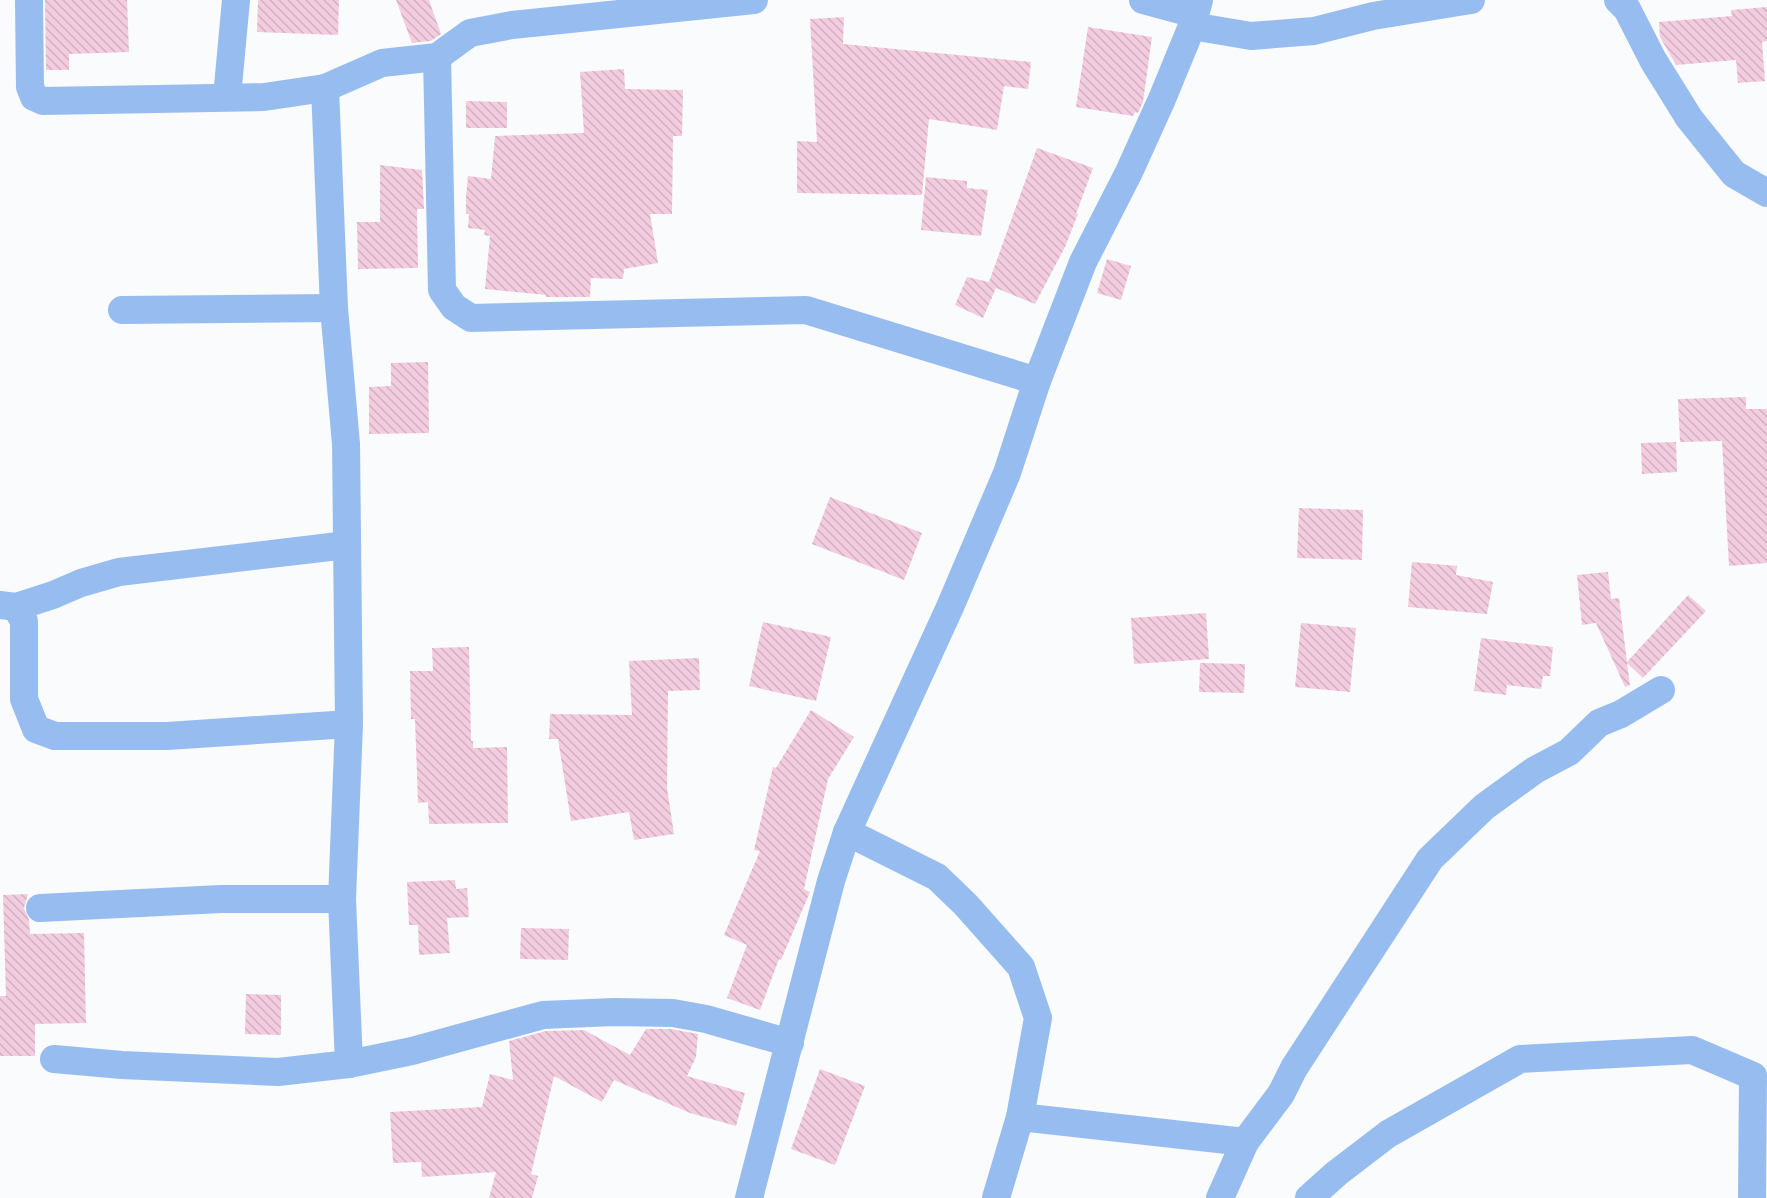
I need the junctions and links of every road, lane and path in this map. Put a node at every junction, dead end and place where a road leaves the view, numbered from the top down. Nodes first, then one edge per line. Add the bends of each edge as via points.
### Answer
1 (29, 0) edge
2 (236, 0) edge
3 (754, 0) edge
4 (1143, 0) edge
5 (1471, 0) edge
6 (1624, 3) edge
7 (1195, 13) edge
8 (437, 57) junction
9 (325, 88) junction
10 (227, 97) junction
11 (1767, 193) edge
12 (334, 308) junction
13 (122, 310) dead end
14 (1037, 381) junction
15 (347, 545) junction
16 (8, 606) edge
17 (1661, 690) dead end
18 (349, 724) junction
19 (847, 832) junction
20 (342, 899) junction
21 (40, 908) dead end
22 (790, 1043) junction
23 (54, 1059) dead end
24 (349, 1064) junction
25 (1020, 1117) junction
26 (1245, 1142) junction
27 (749, 1198) edge
28 (996, 1198) edge
29 (1220, 1198) edge
30 (1309, 1198) edge
31 (1752, 1198) edge

1 - 10 street via 30,87 34,97 43,101
2 - 10 street
3 - 8 street via 512,25 470,33
4 - 7 street
5 - 7 street via 1373,16 1314,31 1251,36
6 - 11 street via 1689,118 1734,174
7 - 14 street via 1162,99 1083,262
8 - 9 street via 382,63
8 - 14 street via 442,290 454,307 471,318 806,310
9 - 10 street via 264,97
9 - 12 street
12 - 13 street
12 - 15 street via 345,444
14 - 19 street via 1003,484
15 - 16 street via 118,572 53,596
15 - 18 street
16 - 18 street via 24,621 24,699 36,729 45,733 168,736
17 - 26 street via 1599,723 1569,752 1535,770 1484,807 1430,859 1281,1094
18 - 20 street
19 - 22 street
19 - 25 street via 937,877 1021,967 1038,1017
20 - 21 street via 222,898
20 - 24 street
22 - 24 street via 673,1013 543,1015
22 - 27 street
23 - 24 street via 278,1072
25 - 26 street
25 - 28 street
26 - 29 street
30 - 31 street via 1388,1134 1520,1059 1692,1050 1753,1076

